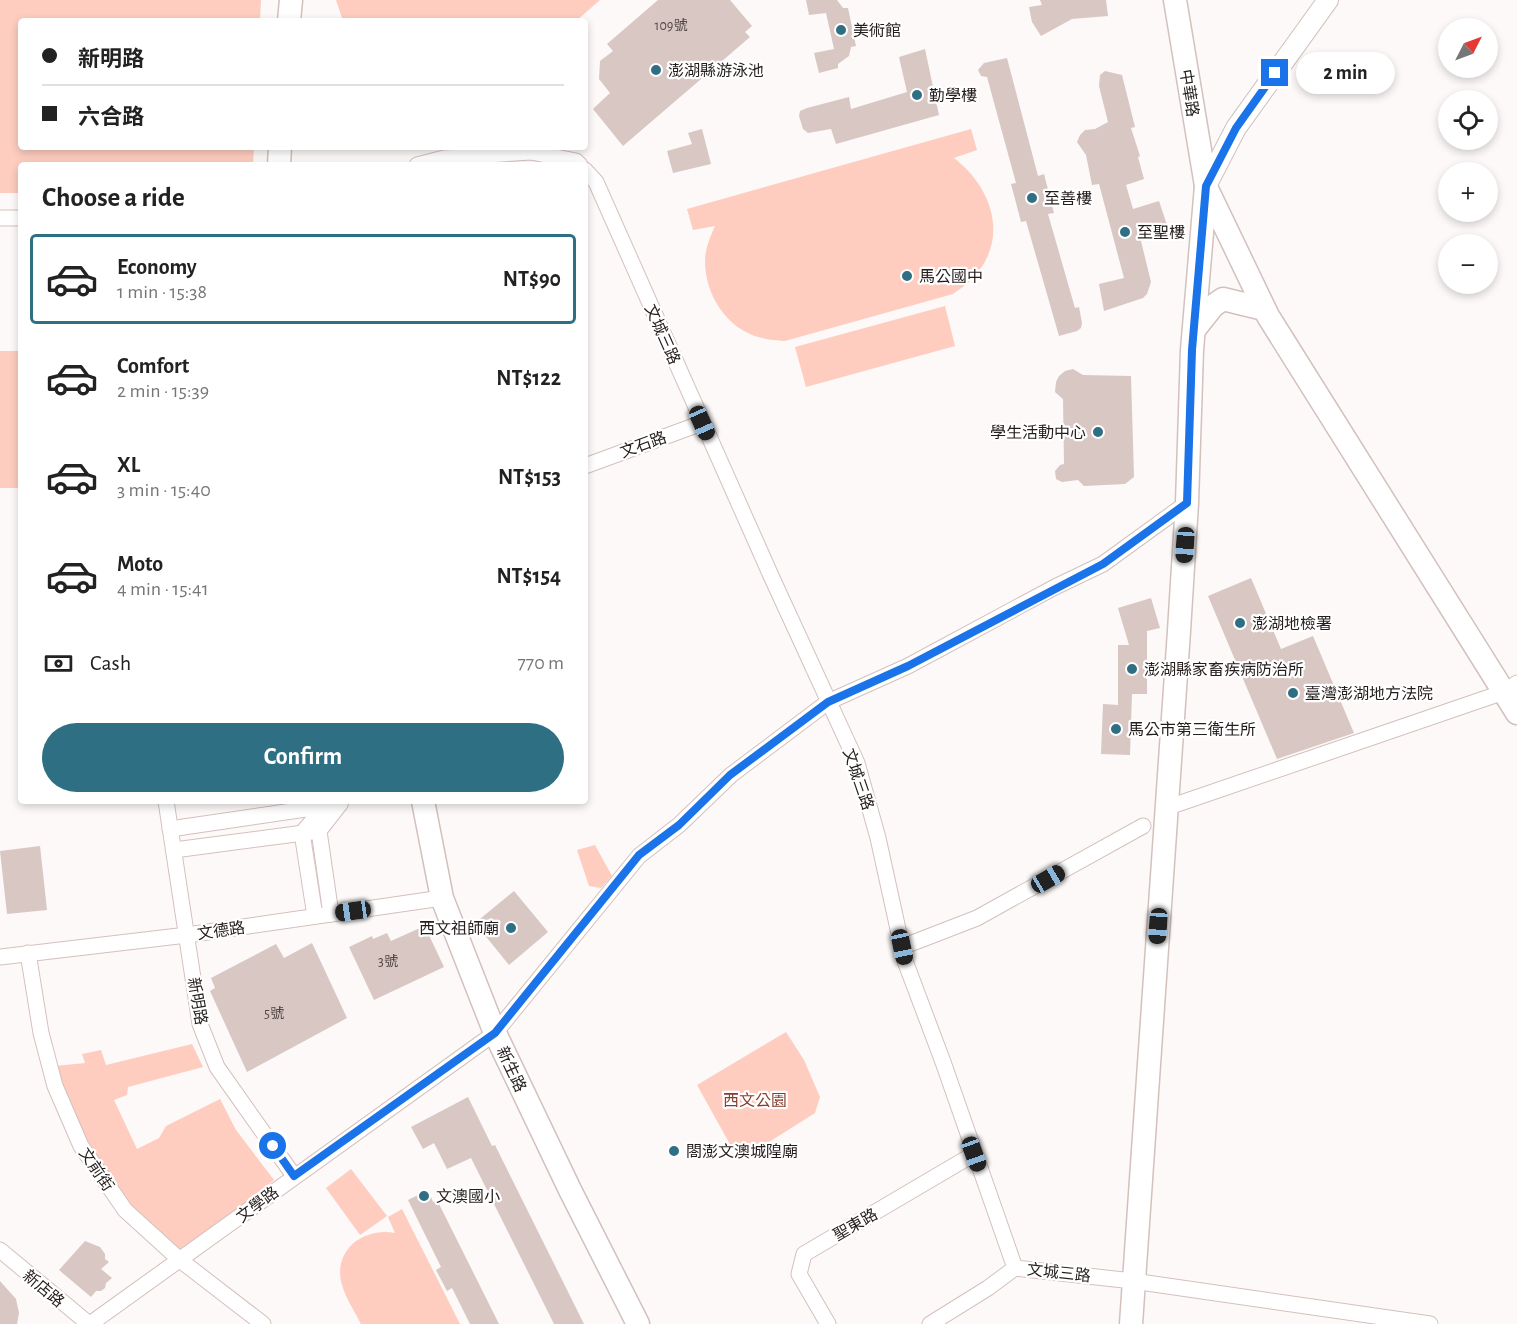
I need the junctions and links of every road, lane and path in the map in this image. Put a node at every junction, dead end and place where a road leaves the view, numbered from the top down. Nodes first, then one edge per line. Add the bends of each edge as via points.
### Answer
1 (291, 0) edge
2 (1175, 0) edge
3 (1328, 0) edge
4 (289, 18) edge
5 (429, 162) edge
6 (577, 162) edge
7 (588, 173) edge
8 (1206, 186) junction
9 (0, 218) edge
10 (18, 218) edge
11 (1264, 309) junction
12 (1194, 330) junction
13 (702, 423) junction
14 (588, 465) edge
15 (1187, 503) junction
16 (1510, 687) edge
17 (828, 702) junction
18 (1517, 713) edge
19 (166, 804) edge
20 (326, 804) edge
21 (331, 804) edge
22 (332, 804) edge
23 (424, 804) edge
24 (1166, 808) junction
25 (1143, 826) dead end
26 (170, 829) junction
27 (319, 831) junction
28 (302, 833) junction
29 (174, 850) junction
30 (442, 898) junction
31 (331, 914) junction
32 (315, 916) junction
33 (187, 935) junction
34 (902, 947) junction
35 (28, 953) junction
36 (0, 957) edge
37 (495, 1033) junction
38 (974, 1154) junction
39 (294, 1176) junction
40 (0, 1250) edge
41 (180, 1260) junction
42 (1015, 1268) junction
43 (1133, 1281) junction
44 (89, 1324) edge
45 (263, 1324) edge
46 (638, 1324) edge
47 (828, 1324) edge
48 (930, 1324) edge
49 (1131, 1324) edge
50 (1430, 1324) edge

1 - 4 main road
2 - 8 main road, 中華路
3 - 8 street via 1236,128
5 - 6 street via 531,152
7 - 13 street, 文城三路 via 596,182
8 - 11 main road
8 - 12 main road
9 - 10 street
11 - 12 main road via 1223,300 1213,306
11 - 16 main road
12 - 15 main road
13 - 14 street, 文石路
13 - 17 street, 文城三路
15 - 17 street, 文學路 via 1103,564 908,666
15 - 24 main road
16 - 18 main road
16 - 24 street
17 - 34 street, 文城三路 via 857,763
17 - 37 street, 文學路 via 730,775 679,825 639,855
19 - 26 street, 新明路
20 - 26 street
21 - 28 street
22 - 27 street
23 - 30 main road, 新生路
24 - 43 main road
25 - 34 street via 977,918
26 - 29 street, 新明路
27 - 28 street
27 - 31 street
28 - 29 street
28 - 32 street
29 - 33 street, 新明路
30 - 31 street, 文德路
30 - 37 main road, 新生路
31 - 32 street, 文德路
32 - 33 street, 文德路
33 - 35 street, 文德路
33 - 39 street, 新明路 via 200,1024 217,1067
34 - 38 street, 文城三路
35 - 36 street, 文德路
35 - 41 street, 文前街 via 41,1033 55,1086 81,1146 125,1210
37 - 39 street, 文學路
37 - 46 main road, 新生路
38 - 42 street, 文城三路
38 - 47 street, 聖東路 via 804,1254 799,1274
39 - 41 street, 文學路
40 - 44 street, 新店路
41 - 44 street, 文學路
41 - 45 street, 文前街
42 - 43 street, 文城三路
42 - 48 street
43 - 49 main road
43 - 50 street, 文城三路

